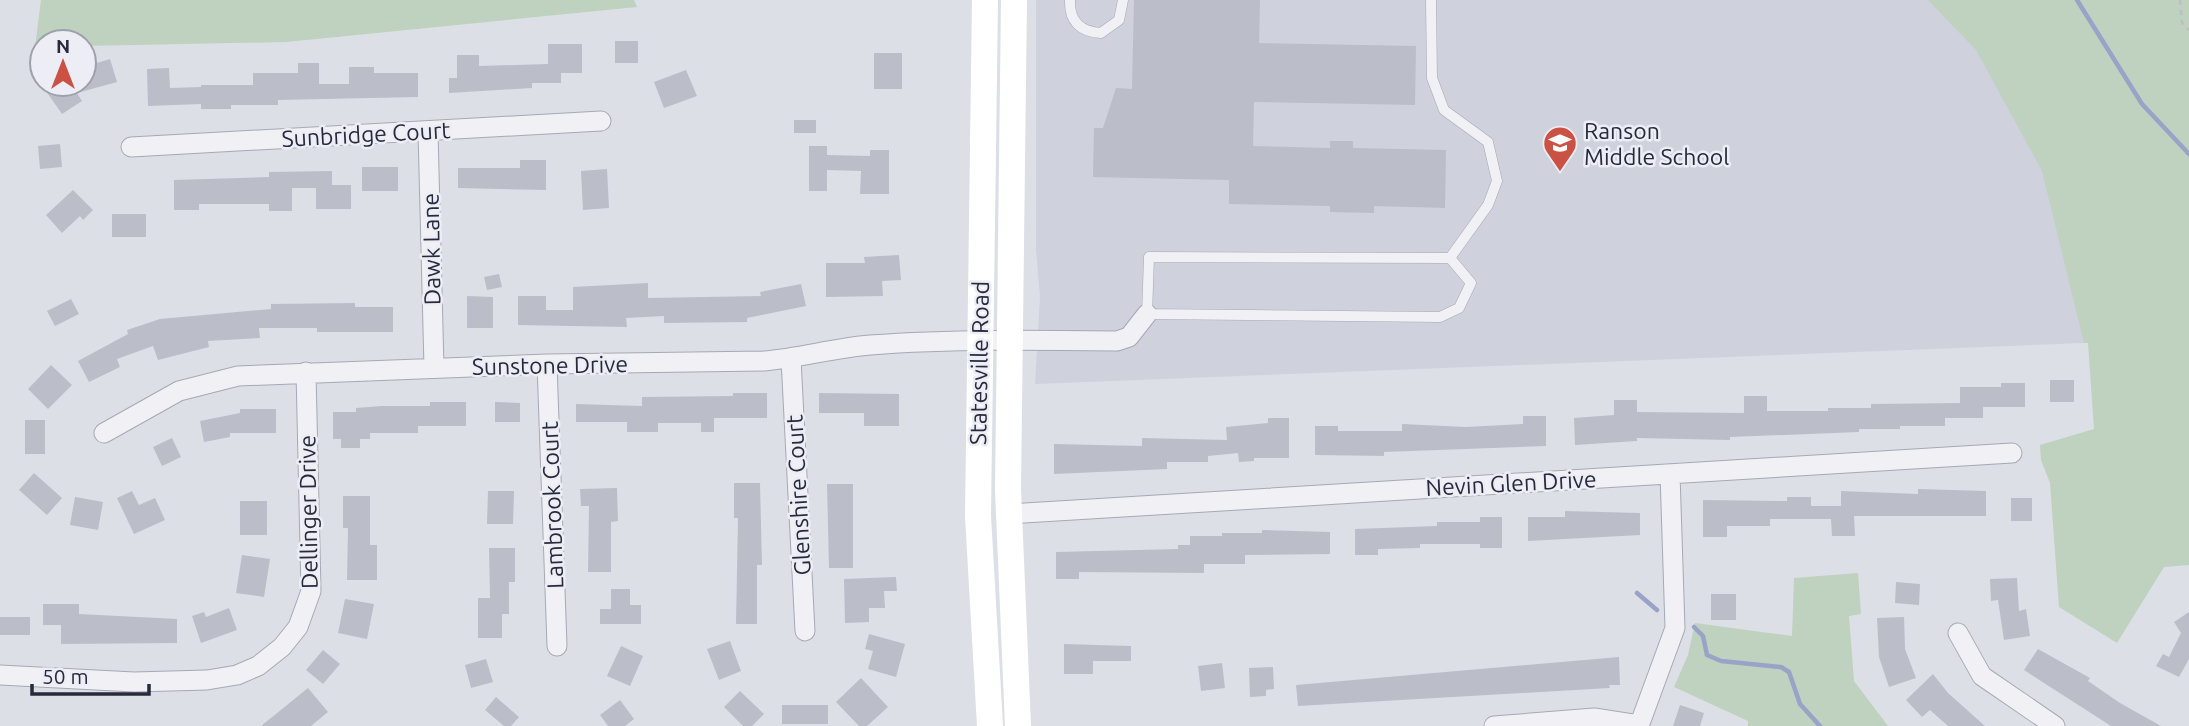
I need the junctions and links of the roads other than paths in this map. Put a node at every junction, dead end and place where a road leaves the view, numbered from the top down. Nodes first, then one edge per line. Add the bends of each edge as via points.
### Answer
1 (985, 0) edge
2 (1014, 0) edge
3 (1070, 0) edge
4 (1123, 0) edge
5 (1431, 0) edge
6 (601, 121) dead end
7 (428, 131) junction
8 (131, 147) dead end
9 (1450, 258) junction
10 (1147, 314) junction
11 (978, 340) junction
12 (1009, 340) junction
13 (791, 359) junction
14 (547, 364) junction
15 (434, 368) junction
16 (306, 372) junction
17 (104, 433) dead end
18 (2012, 453) dead end
19 (1670, 474) junction
20 (1009, 514) junction
21 (805, 631) dead end
22 (1958, 633) dead end
23 (557, 646) dead end
24 (0, 675) edge
25 (1639, 725) edge
26 (990, 726) edge
27 (1018, 726) edge
28 (1494, 726) edge
29 (2055, 726) edge

1 - 11 main road, Statesville Road
2 - 12 main road, Statesville Road
3 - 4 lane via 1073,21 1101,33 1119,20
5 - 9 lane via 1432,78 1444,110 1488,142 1497,181 1488,205
6 - 7 street, Sunbridge Court
7 - 8 street, Sunbridge Court
7 - 15 street, Dawk Lane
9 - 10 lane via 1149,257
9 - 10 lane via 1471,283 1459,308 1440,317
10 - 12 street, Sunstone Drive via 1129,337 1117,341
11 - 12 street, Sunstone Drive
11 - 13 street, Sunstone Drive via 867,345
11 - 26 main road, Statesville Road via 978,516
12 - 20 main road, Statesville Road
13 - 14 street, Sunstone Drive
13 - 21 street, Glenshire Court
14 - 15 street, Sunstone Drive
14 - 23 street, Lambrook Court
15 - 16 street, Sunstone Drive
16 - 17 street, Sunstone Drive via 205,383 150,405
16 - 24 street, Dellinger Drive via 311,591 298,627 282,648 237,675 207,680 134,682
18 - 19 street, Nevin Glen Drive
19 - 20 street, Nevin Glen Drive
19 - 25 street via 1675,628
20 - 27 main road, Statesville Road
22 - 29 street via 1982,676
25 - 28 street via 1594,718

